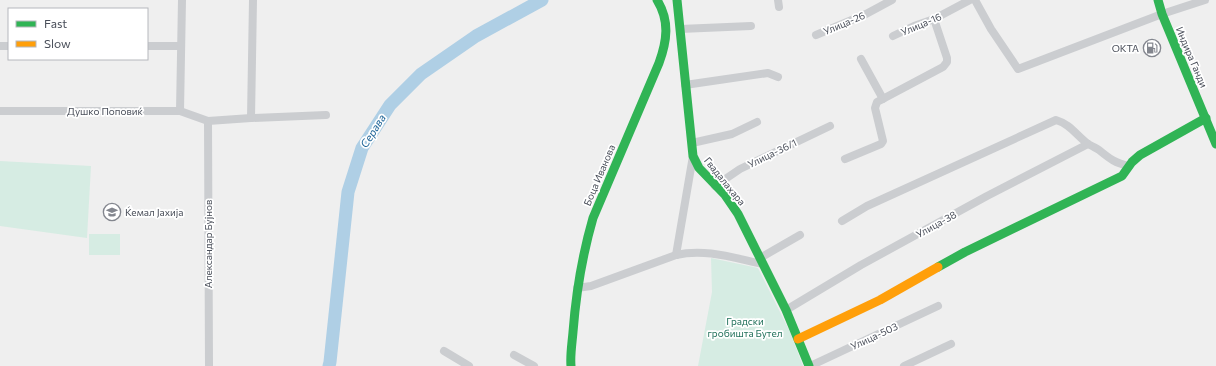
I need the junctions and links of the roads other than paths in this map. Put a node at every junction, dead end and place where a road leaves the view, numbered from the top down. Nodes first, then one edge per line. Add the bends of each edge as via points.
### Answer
1 (182, 0) edge
2 (252, 0) edge
3 (657, 0) edge
4 (677, 0) edge
5 (892, 0) edge
6 (970, 0) edge
7 (975, 0) edge
8 (1158, 0) edge
9 (1205, 0) edge
10 (1162, 14) junction
11 (664, 15) junction
12 (934, 19) junction
13 (679, 24) junction
14 (751, 26) dead end
15 (816, 35) dead end
16 (893, 36) dead end
17 (148, 46) edge
18 (181, 46) junction
19 (861, 59) dead end
20 (778, 77) dead end
21 (685, 85) junction
22 (882, 99) junction
23 (0, 111) edge
24 (180, 111) junction
25 (326, 115) dead end
26 (251, 118) junction
27 (1206, 118) junction
28 (208, 121) junction
29 (757, 122) dead end
30 (830, 126) dead end
31 (692, 142) junction
32 (1088, 144) junction
33 (1216, 144) edge
34 (694, 156) junction
35 (845, 159) dead end
36 (1129, 166) junction
37 (715, 186) junction
38 (842, 221) dead end
39 (800, 235) dead end
40 (676, 255) junction
41 (761, 261) junction
42 (577, 288) junction
43 (938, 306) dead end
44 (786, 310) junction
45 (798, 339) junction
46 (951, 344) dead end
47 (444, 351) dead end
48 (514, 355) dead end
49 (570, 365) edge
50 (209, 366) edge
51 (469, 366) edge
52 (534, 366) edge
53 (809, 366) edge
54 (904, 366) edge

1 - 18 street
2 - 26 street
3 - 11 street, Боца Иванова
4 - 13 street, Гвадалахара
5 - 15 street, Улица-26
6 - 12 street, Улица-16
7 - 10 street via 1018,69
8 - 10 street, Индира Ганди
9 - 10 street
10 - 27 street, Индира Ганди
11 - 13 street
11 - 42 street, Боца Иванова via 667,27 663,51 593,218 582,256
12 - 16 street, Улица-16
12 - 22 street via 948,58 945,65
13 - 14 street
13 - 21 street, Гвадалахара
17 - 18 street
18 - 24 street
19 - 22 street
20 - 21 street via 768,73
21 - 31 street, Гвадалахара
22 - 35 street via 876,102 875,108 883,141
23 - 24 street, Душко Поповиќ
24 - 28 street, Душко Поповиќ
25 - 26 street
26 - 28 street
27 - 33 street, Индира Ганди
27 - 36 street via 1140,155
28 - 50 street, Александар Бујнов
29 - 31 street via 732,134
30 - 37 street, Улица-36/1 via 740,169
31 - 34 street, Гвадалахара
32 - 36 street via 1118,164
32 - 38 street via 1063,122 1056,120 867,206
32 - 44 street, Улица-38 via 868,261
34 - 37 street, Гвадалахара via 699,168
34 - 40 street
36 - 45 street via 1122,176 965,252 880,300
37 - 41 street, Гвадалахара via 725,195 738,214
39 - 41 street
40 - 41 street via 705,252
40 - 42 street via 603,283
41 - 44 street, Гвадалахара
42 - 49 street, Боца Иванова
43 - 53 street, Улица-503
44 - 45 street, Гвадалахара
45 - 53 street, Гвадалахара
46 - 54 street
47 - 51 street
48 - 52 street

